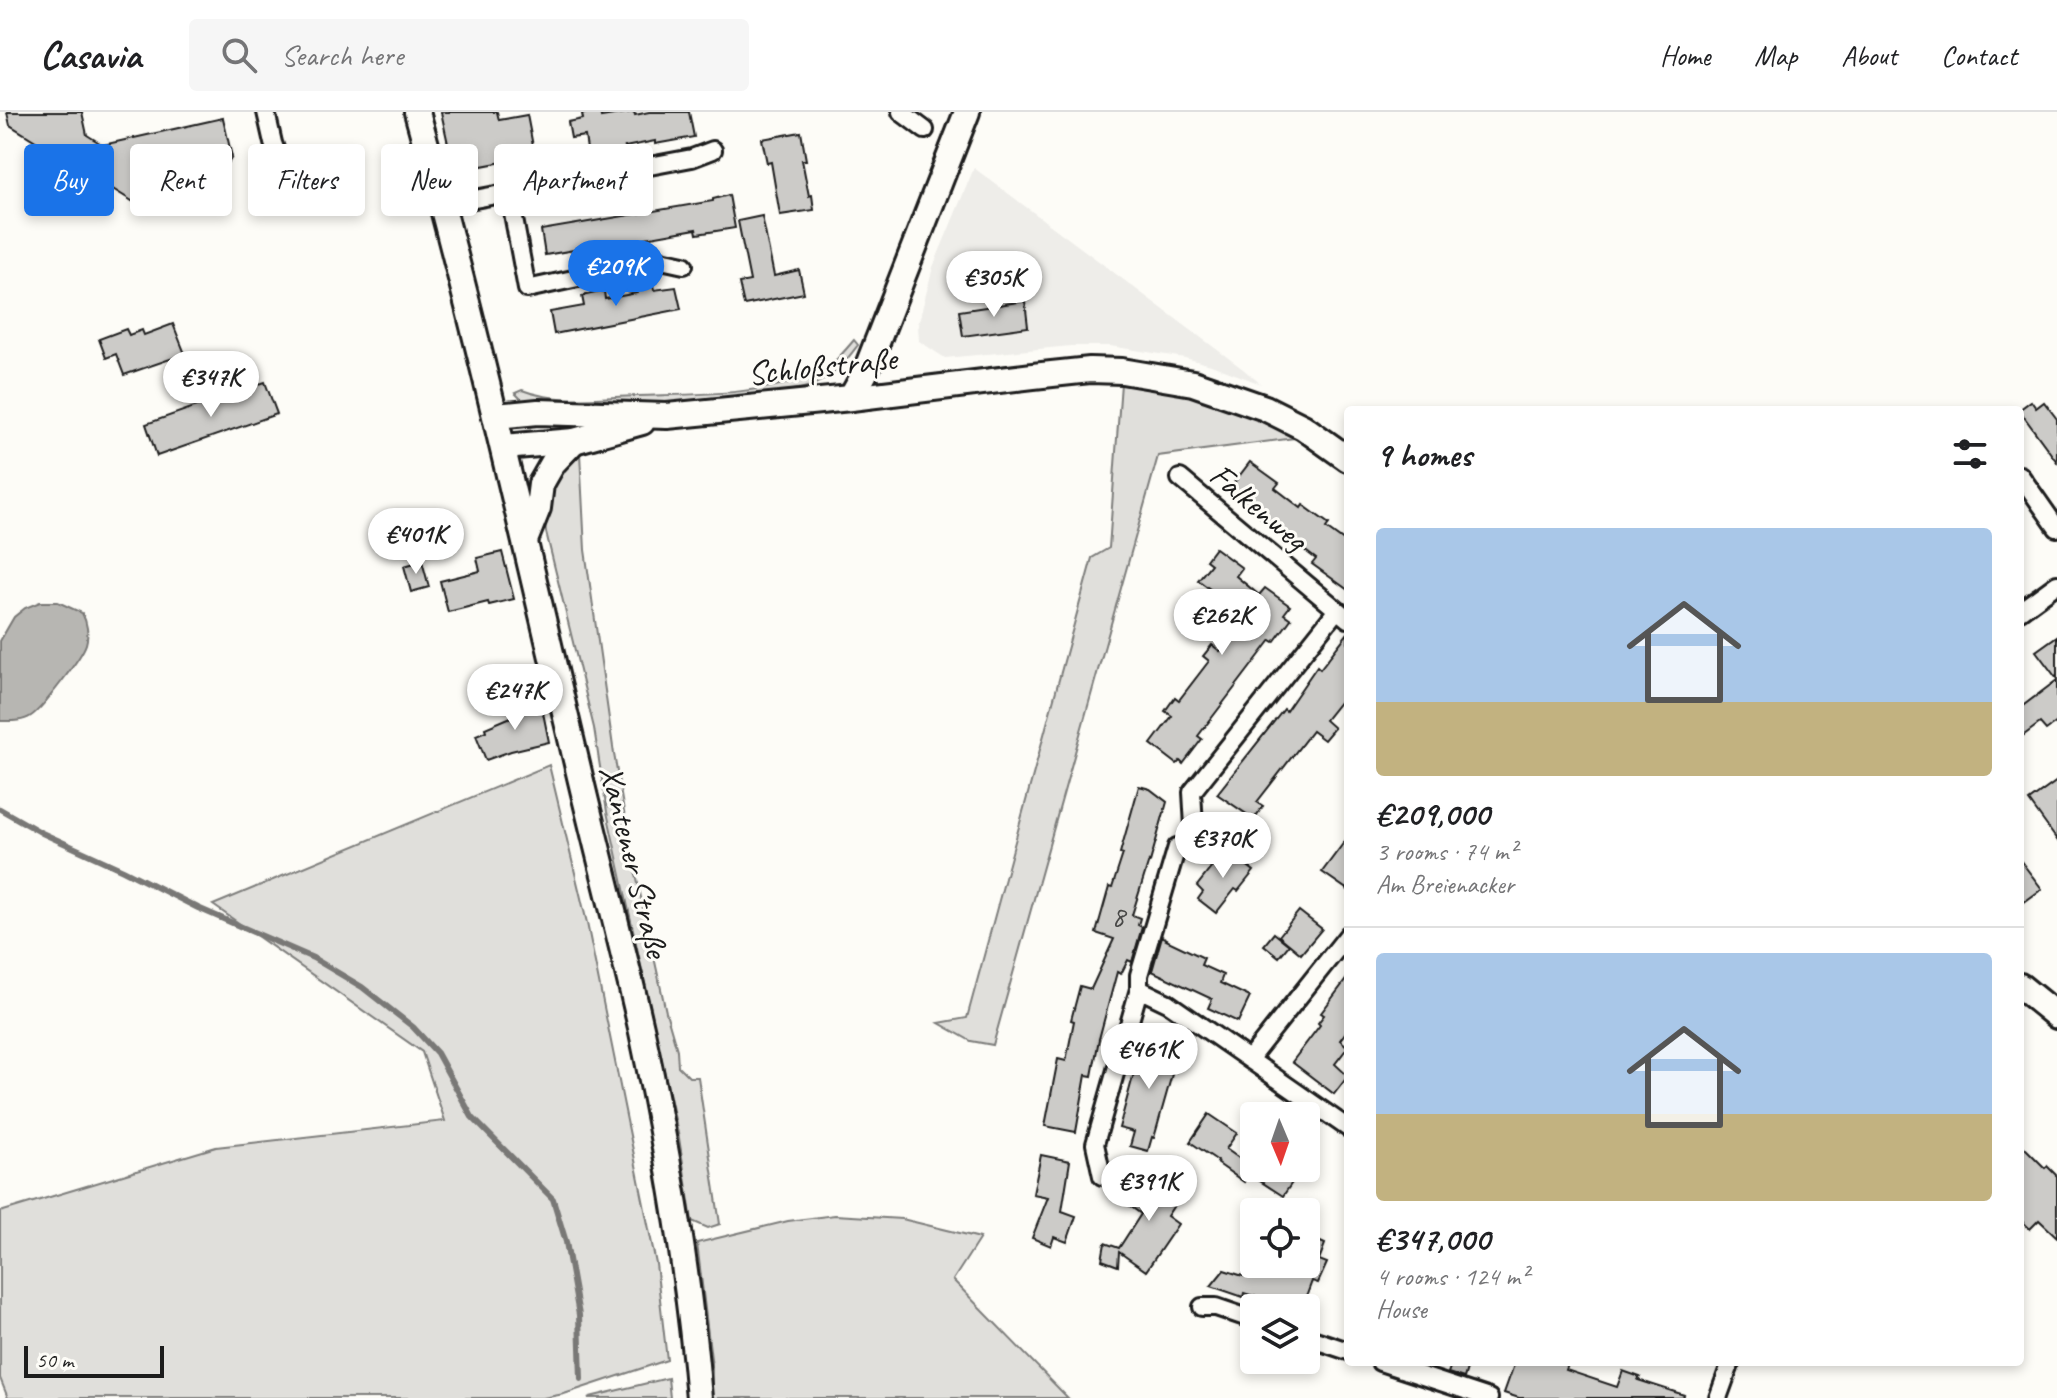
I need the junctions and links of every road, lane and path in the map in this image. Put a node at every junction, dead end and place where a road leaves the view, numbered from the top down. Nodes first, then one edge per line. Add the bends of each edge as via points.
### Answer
1 (266, 112) edge
2 (417, 112) edge
3 (901, 112) edge
4 (967, 112) edge
5 (925, 130) dead end
6 (273, 144) edge
7 (426, 144) edge
8 (713, 150) dead end
9 (653, 165) edge
10 (446, 216) edge
11 (513, 216) edge
12 (684, 265) dead end
13 (851, 398) junction
14 (496, 416) junction
15 (667, 416) junction
16 (574, 441) junction
17 (504, 447) junction
18 (1344, 456) edge
19 (1180, 478) dead end
20 (2024, 481) edge
21 (2057, 528) edge
22 (526, 538) junction
23 (2057, 584) edge
24 (2024, 608) edge
25 (1342, 614) edge
26 (1194, 826) dead end
27 (1177, 847) dead end
28 (1344, 940) edge
29 (1139, 989) junction
30 (2024, 989) edge
31 (2057, 1016) edge
32 (1250, 1058) junction
33 (1344, 1125) edge
34 (1102, 1176) dead end
35 (1202, 1307) dead end
36 (1240, 1315) edge
37 (1320, 1342) edge
38 (1344, 1350) edge
39 (1392, 1366) edge
40 (1730, 1366) edge
41 (699, 1398) edge
42 (1489, 1398) edge
43 (1718, 1398) edge

1 - 6 street
2 - 7 main road, Xantener Straße
3 - 5 street
4 - 13 main road
8 - 9 street
10 - 14 main road, Xantener Straße
11 - 12 street via 527,289 661,260
13 - 15 main road, Schloßstraße
13 - 18 main road, Schloßstraße via 1090,370 1122,371 1193,383 1265,408
14 - 15 main road, Schloßstraße
14 - 17 main road, Xantener Straße
15 - 16 main road, Schloßstraße
16 - 17 main road, Schloßstraße
16 - 22 main road via 541,484
17 - 22 main road, Xantener Straße
19 - 25 street, Falkenweg
20 - 21 street
22 - 41 main road, Xantener Straße via 664,1139 682,1242
23 - 24 street
25 - 26 street, Falkenweg via 1192,792
27 - 29 street
28 - 32 street
29 - 32 street
29 - 34 street via 1095,1144
30 - 31 main road
32 - 33 street
35 - 36 street
37 - 38 street
39 - 42 street
40 - 43 street

